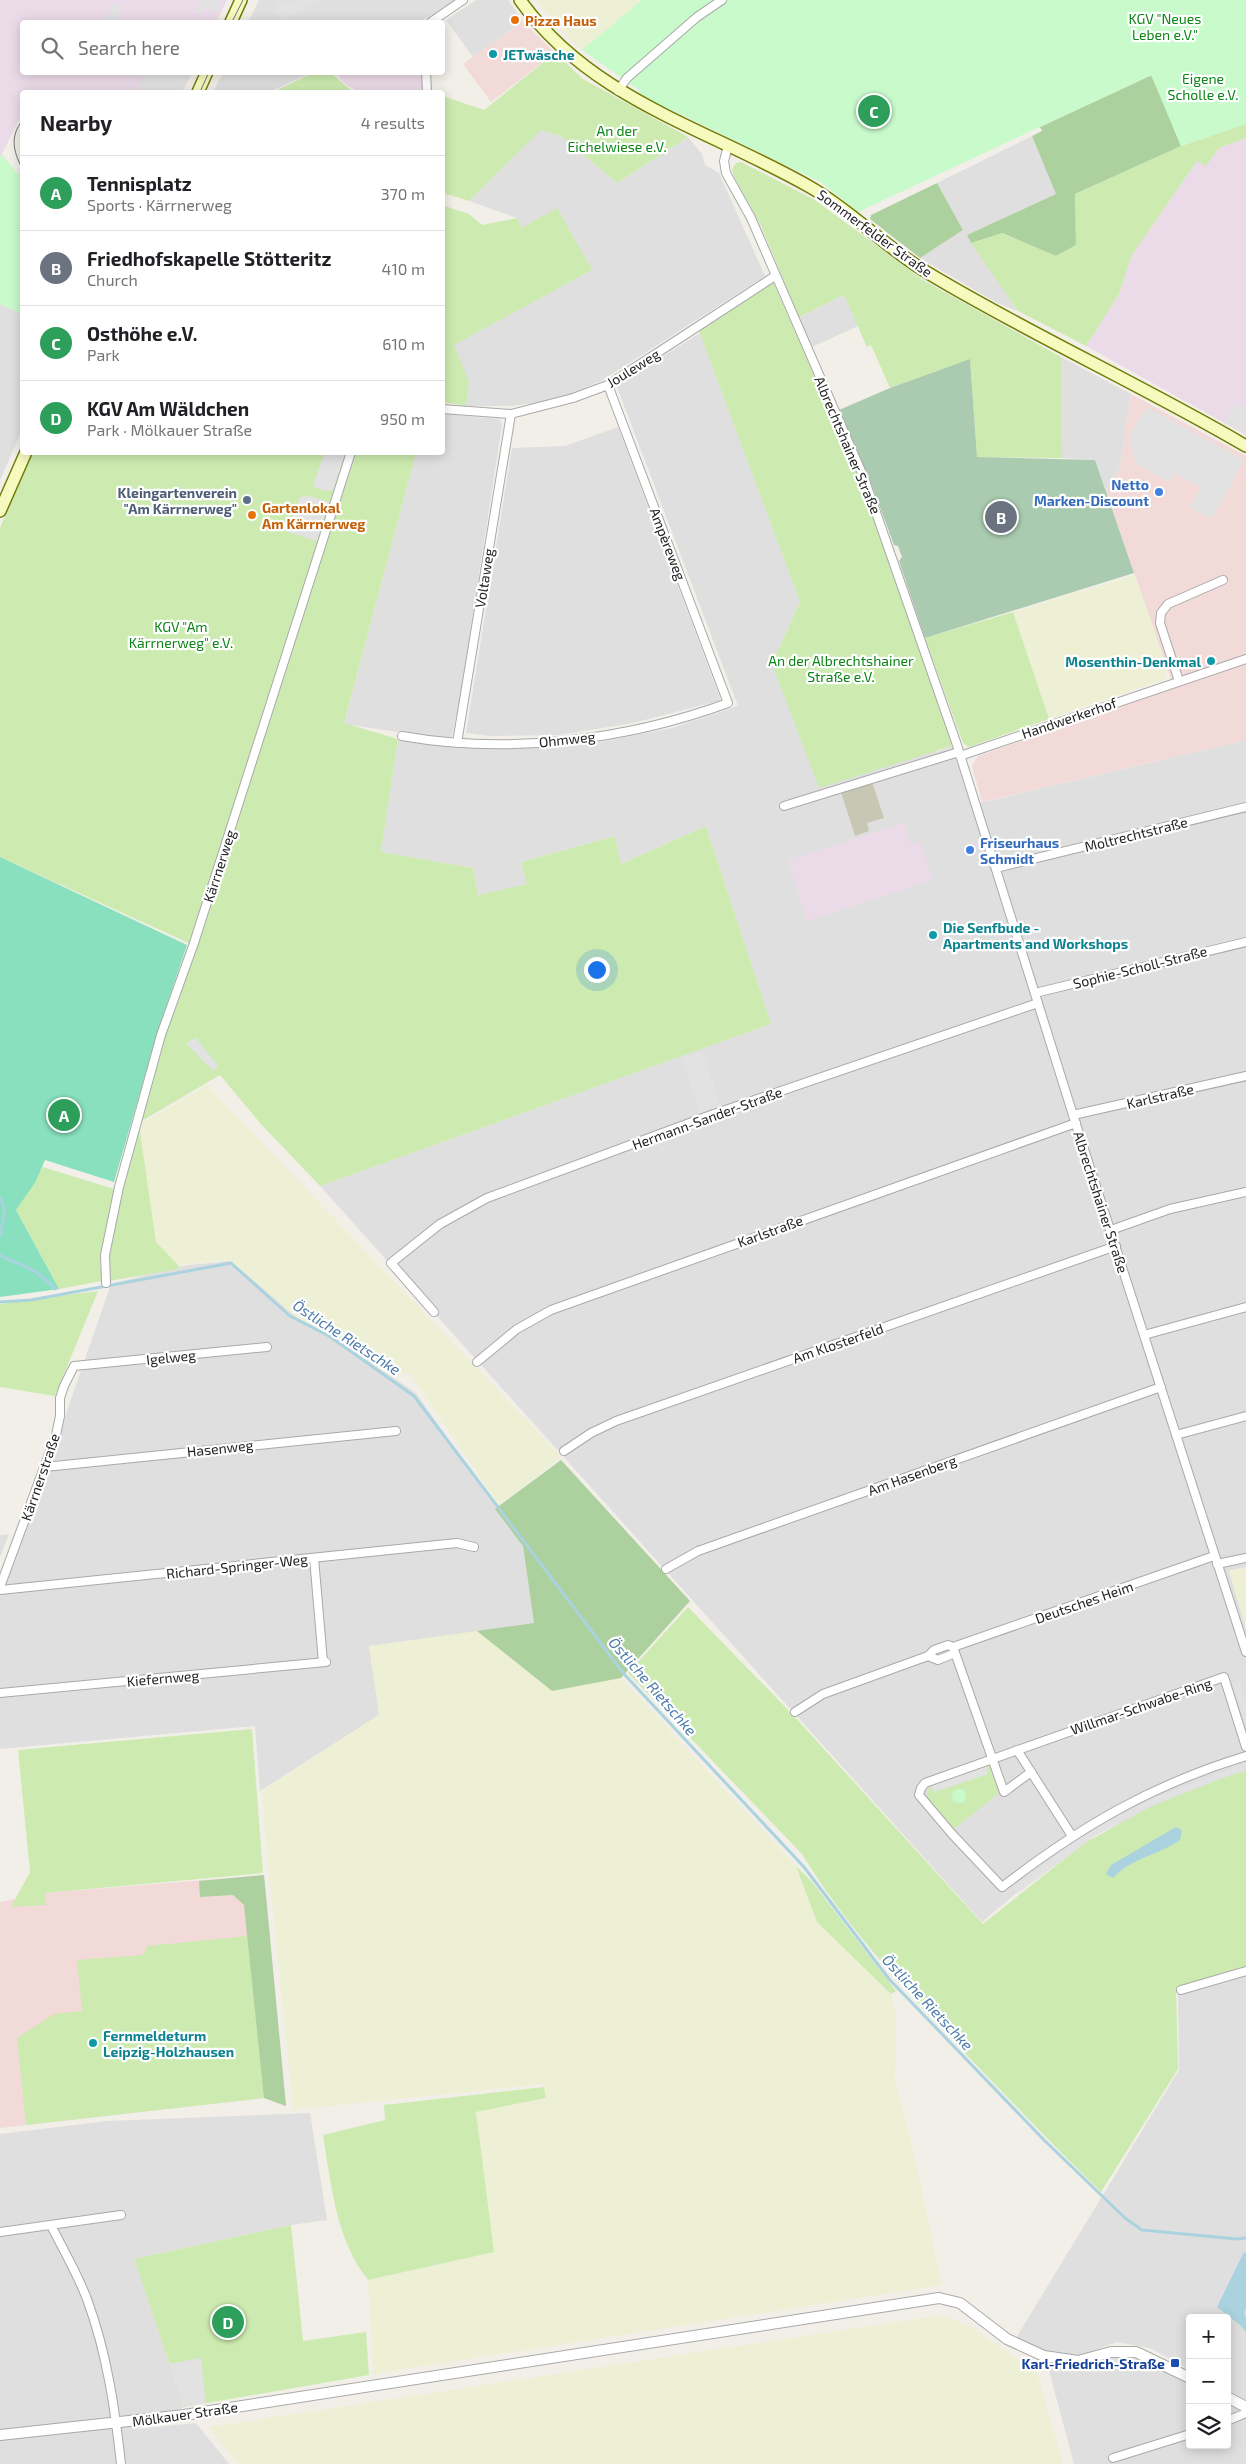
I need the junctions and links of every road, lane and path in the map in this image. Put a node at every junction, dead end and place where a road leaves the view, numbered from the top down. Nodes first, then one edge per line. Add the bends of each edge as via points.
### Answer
1 (241, 0) edge
2 (463, 0) edge
3 (520, 0) edge
4 (722, 0) edge
5 (232, 20) edge
6 (434, 20) edge
7 (206, 75) edge
8 (426, 75) edge
9 (199, 90) edge
10 (427, 90) edge
11 (618, 91) junction
12 (728, 146) junction
13 (775, 276) junction
14 (608, 385) junction
15 (445, 409) edge
16 (511, 414) junction
17 (1246, 446) edge
18 (25, 455) edge
19 (350, 455) edge
20 (0, 511) edge
21 (1223, 580) dead end
22 (1246, 659) edge
23 (1178, 681) junction
24 (728, 703) joint
25 (402, 736) dead end
26 (457, 743) junction
27 (960, 754) junction
28 (784, 806) dead end
29 (1246, 807) edge
30 (996, 868) junction
31 (1246, 942) edge
32 (1035, 992) junction
33 (1038, 1003) junction
34 (1246, 1076) edge
35 (1074, 1119) junction
36 (1246, 1192) edge
37 (1111, 1230) junction
38 (1116, 1246) junction
39 (106, 1283) dead end
40 (1246, 1307) edge
41 (434, 1312) dead end
42 (1144, 1335) junction
43 (267, 1347) dead end
44 (477, 1362) dead end
45 (74, 1366) joint
46 (1161, 1387) junction
47 (1246, 1416) edge
48 (396, 1431) dead end
49 (1176, 1435) junction
50 (564, 1451) dead end
51 (45, 1467) junction
52 (474, 1548) dead end
53 (314, 1558) junction
54 (1246, 1558) edge
55 (1216, 1560) junction
56 (666, 1569) dead end
57 (0, 1588) edge
58 (954, 1650) junction
59 (1246, 1652) edge
60 (0, 1693) edge
61 (795, 1712) dead end
62 (1246, 1747) edge
63 (1017, 1750) junction
64 (1246, 1756) edge
65 (991, 1759) junction
66 (1031, 1772) junction
67 (1072, 1836) junction
68 (1246, 1971) edge
69 (1182, 1990) dead end
70 (120, 2215) dead end
71 (51, 2225) junction
72 (0, 2232) edge
73 (1186, 2376) edge
74 (1231, 2399) edge
75 (1246, 2406) edge
76 (1246, 2413) edge
77 (1231, 2419) edge
78 (117, 2424) junction
79 (0, 2435) edge
80 (1186, 2435) edge
81 (1113, 2458) dead end
82 (121, 2464) edge

1 - 5 main road
2 - 6 street
3 - 11 main road, Sommerfelder Straße via 559,45
4 - 11 street via 697,17 627,78
7 - 9 main road
8 - 10 street
11 - 12 main road, Sommerfelder Straße
12 - 13 street, Albrechtshainer Straße via 724,161 726,173 751,218
12 - 17 main road, Sommerfelder Straße via 812,188 926,272
13 - 14 street, Jouleweg
13 - 27 street, Albrechtshainer Straße via 864,478
14 - 16 street, Jouleweg via 564,401
14 - 24 street, Ampèreweg
15 - 16 street, Jouleweg
16 - 26 street, Voltaweg
18 - 20 main road
19 - 39 street, Kärrnerweg via 194,943 161,1035 119,1188 105,1255
21 - 23 street via 1168,604 1161,612 1160,622
22 - 23 street, Handwerkerhof
23 - 27 street, Handwerkerhof
24 - 26 street, Ohmweg via 624,732 539,742
25 - 26 street, Ohmweg
27 - 28 street
27 - 30 street, Albrechtshainer Straße
29 - 30 street, Moltrechtstraße
30 - 32 street, Albrechtshainer Straße
31 - 32 street, Sophie-Scholl-Straße
32 - 33 street, Albrechtshainer Straße
33 - 35 street, Albrechtshainer Straße
33 - 41 street, Hermann-Sander-Straße via 711,1115 487,1198 440,1224 391,1263
34 - 35 street, Karlstraße
35 - 37 street, Albrechtshainer Straße
35 - 44 street, Karlstraße via 551,1310 517,1330
36 - 37 street via 1170,1209
37 - 38 street, Albrechtshainer Straße
38 - 42 street, Albrechtshainer Straße
38 - 50 street, Am Klosterfeld via 616,1421
40 - 42 street
42 - 46 street, Albrechtshainer Straße
43 - 45 street, Igelweg
45 - 51 street, Kärrnerstraße via 64,1386 58,1426
46 - 49 street, Albrechtshainer Straße
46 - 56 street, Am Hasenberg via 698,1551
47 - 49 street
48 - 51 street, Hasenweg
49 - 55 street, Albrechtshainer Straße
51 - 57 street, Kärrnerstraße
52 - 53 street, Richard-Springer-Weg via 457,1543
53 - 57 street, Richard-Springer-Weg
53 - 60 street, Kiefernweg via 324,1662
54 - 55 street, Deutsches Heim
55 - 58 street, Deutsches Heim
55 - 59 street, Albrechtshainer Straße
58 - 61 street, Deutsches Heim via 948,1645 934,1650 928,1656 823,1694
58 - 65 street
62 - 63 street, Willmar-Schwabe-Ring via 1224,1677
63 - 65 street, Willmar-Schwabe-Ring
63 - 66 street
64 - 67 street, Willmar-Schwabe-Ring via 1150,1792
65 - 66 street via 1004,1792
65 - 67 street, Willmar-Schwabe-Ring via 925,1784 919,1794 1002,1887
66 - 67 street
68 - 69 street
70 - 71 street
71 - 72 street
71 - 78 street via 88,2300 102,2345
73 - 78 street, Mölkauer Straße via 1136,2352 1111,2352 1078,2361 1044,2356 1007,2339 960,2303 939,2298
74 - 75 street
76 - 77 street
78 - 79 street, Mölkauer Straße
78 - 82 street
80 - 81 street

